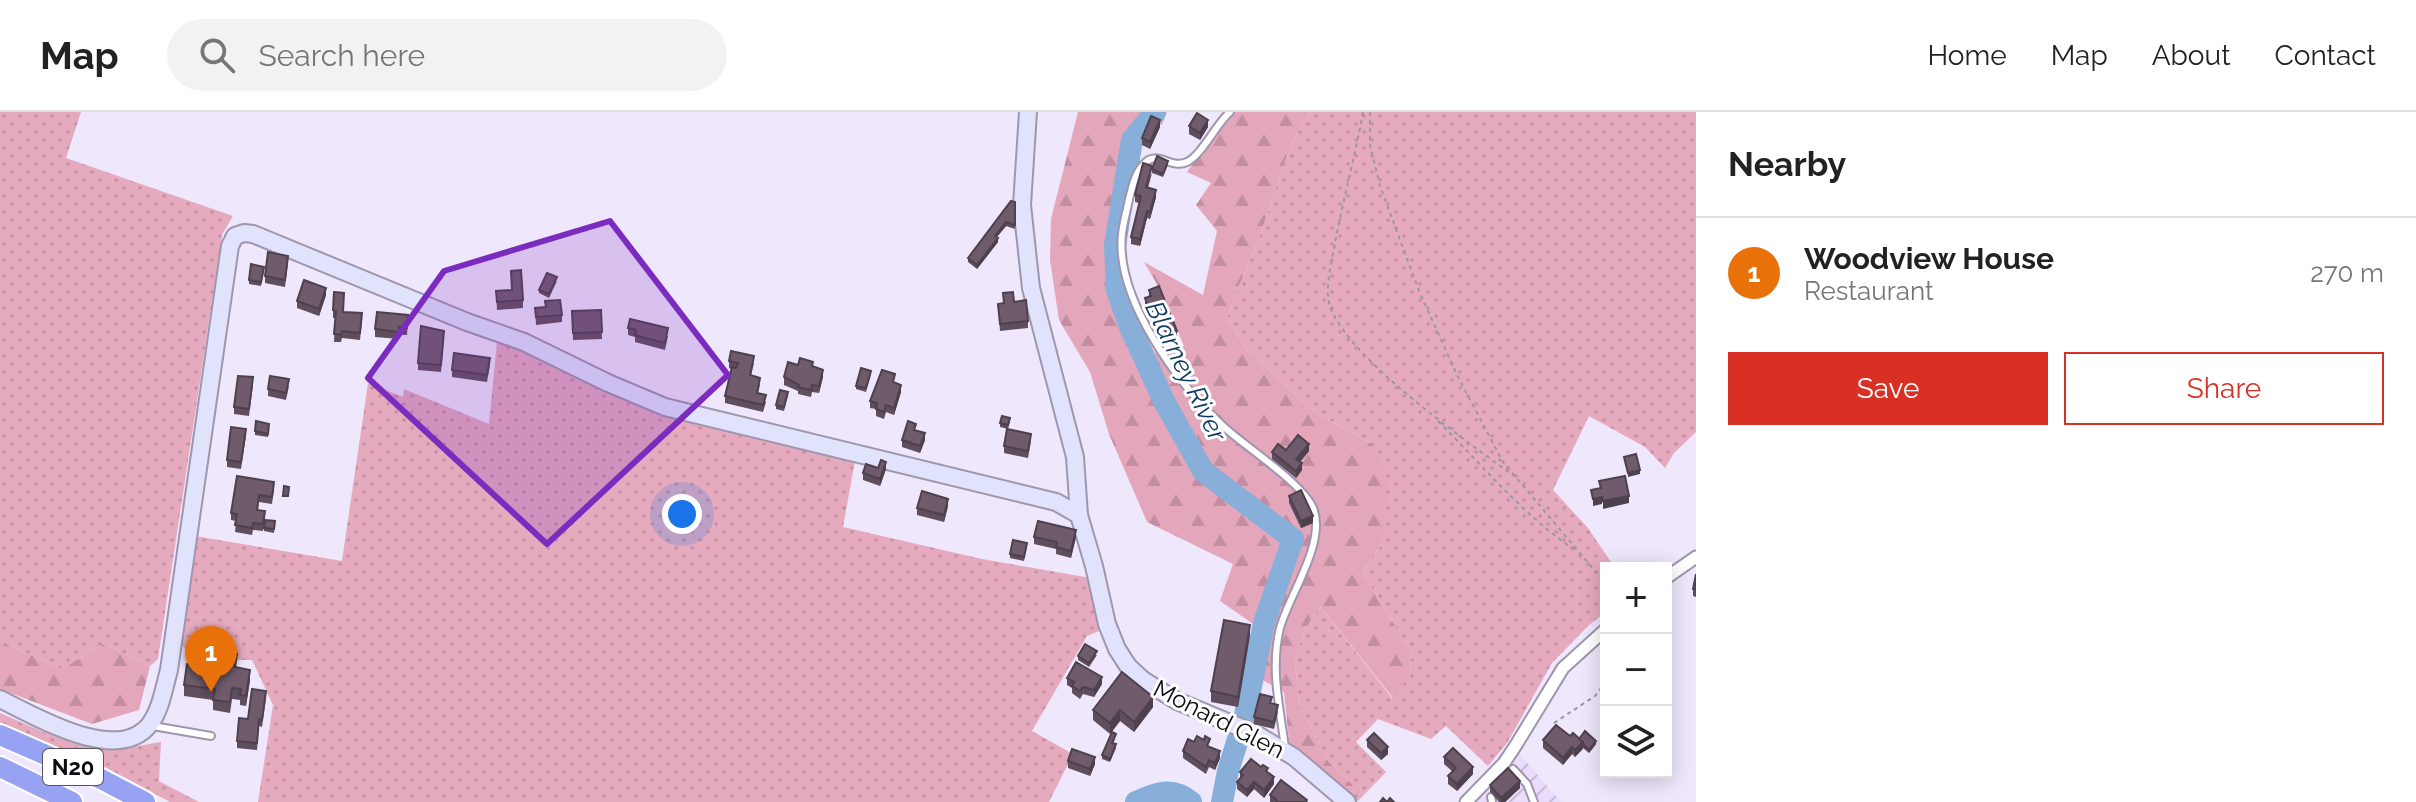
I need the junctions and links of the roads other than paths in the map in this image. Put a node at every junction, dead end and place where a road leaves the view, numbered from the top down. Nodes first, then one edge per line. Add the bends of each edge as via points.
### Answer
1 (1028, 112) edge
2 (1230, 112) edge
3 (1079, 515) junction
4 (1696, 557) edge
5 (1672, 574) edge
6 (1600, 634) edge
7 (0, 699) edge
8 (149, 725) junction
9 (0, 735) edge
10 (211, 736) dead end
11 (1285, 752) junction
12 (0, 767) edge
13 (1513, 769) edge
14 (72, 802) edge
15 (145, 802) edge
16 (1347, 802) edge
17 (1466, 802) edge
18 (1534, 802) edge

1 - 3 street, Monard Glen via 1022,205 1031,288 1075,457
2 - 11 lane via 1185,164 1157,158 1144,163 1132,187 1122,252 1125,276 1161,353 1179,378 1223,425 1305,494 1314,511 1313,545 1274,652
3 - 8 street via 1056,502 665,407 524,342 240,233 230,246 169,670
3 - 11 street, Monard Glen via 1107,624 1121,657 1143,680 1177,701
4 - 5 street
6 - 17 street via 1563,668 1510,754
7 - 8 street via 100,740 134,736
8 - 10 lane
9 - 15 highway, N20
11 - 16 street, Monard Glen
12 - 14 highway, N20
13 - 18 lane

